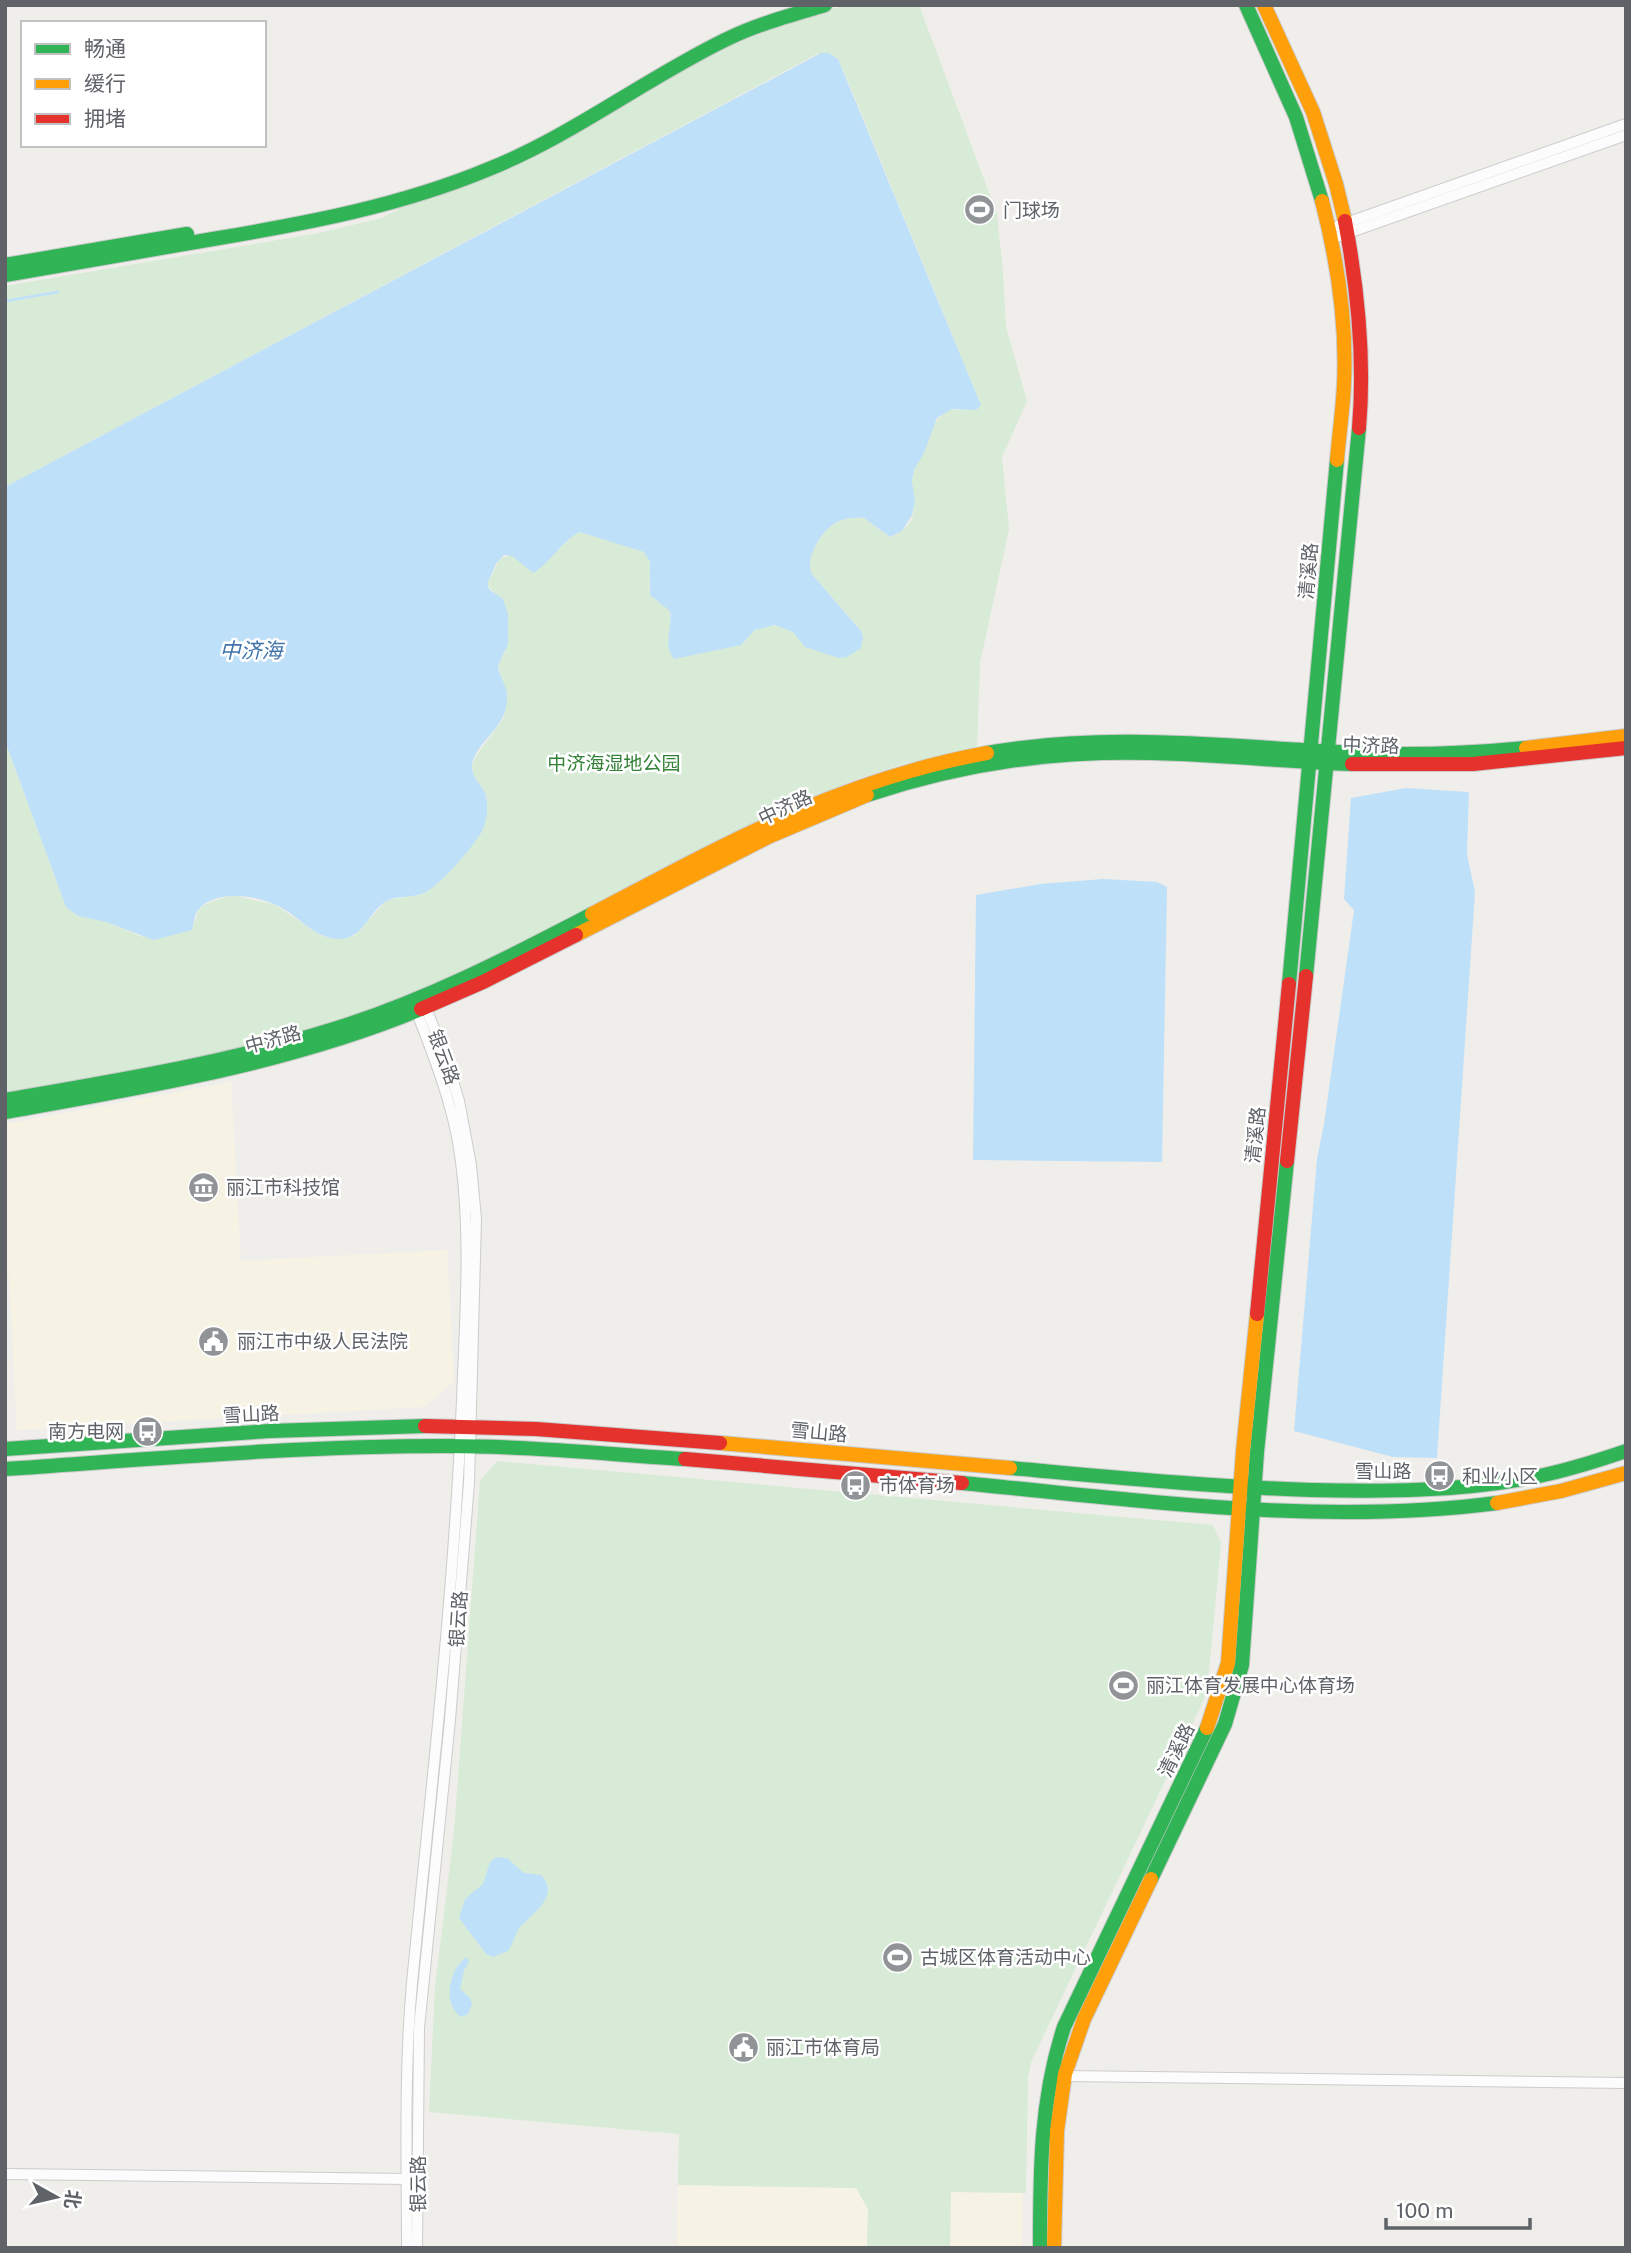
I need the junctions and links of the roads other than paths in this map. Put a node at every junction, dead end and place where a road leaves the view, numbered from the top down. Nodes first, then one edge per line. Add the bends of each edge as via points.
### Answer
1 (792, 5) edge
2 (825, 5) edge
3 (1246, 5) edge
4 (1264, 5) edge
5 (1626, 124) edge
6 (1626, 135) edge
7 (1347, 228) junction
8 (1330, 234) junction
9 (5, 265) edge
10 (5, 275) edge
11 (1626, 736) edge
12 (1626, 748) edge
13 (1311, 756) junction
14 (1328, 757) junction
15 (418, 1001) junction
16 (5, 1100) edge
17 (5, 1112) edge
18 (466, 1426) junction
19 (465, 1446) junction
20 (5, 1449) edge
21 (1626, 1451) edge
22 (5, 1469) edge
23 (1626, 1473) edge
24 (1247, 1487) junction
25 (1246, 1507) junction
26 (1063, 2076) junction
27 (1626, 2083) edge
28 (5, 2174) edge
29 (407, 2179) junction
30 (408, 2248) edge
31 (418, 2248) edge
32 (1040, 2248) edge
33 (1054, 2248) edge

1 - 9 street via 721,32 538,137 433,181 315,212
2 - 10 street via 725,40 542,145 417,196 317,221
3 - 8 street, 清溪路 via 1311,158
4 - 7 street, 清溪路 via 1312,111
5 - 7 street
6 - 7 street
7 - 8 street
7 - 14 street, 清溪路 via 1360,323 1361,395
8 - 13 street, 清溪路 via 1343,324 1345,383
11 - 14 street, 中济路 via 1464,753
12 - 14 street, 中济路 via 1464,764 1382,766
13 - 14 street, 中济路
13 - 15 street, 中济路 via 1157,742 1078,743 1005,750 911,769 794,810
13 - 24 street, 清溪路
14 - 24 street, 清溪路
15 - 16 street, 中济路 via 253,1053
15 - 17 street, 中济路 via 323,1046 165,1083
15 - 18 street, 银云路 via 446,1058 471,1166 476,1219
18 - 19 street, 银云路
18 - 20 street, 雪山路 via 286,1431
18 - 24 street, 雪山路 via 655,1437
19 - 22 street, 雪山路 via 262,1452
19 - 25 street, 雪山路 via 653,1457
19 - 29 street, 银云路 via 411,2003
19 - 31 street, 银云路 via 450,1720 419,2028
21 - 24 street, 雪山路 via 1535,1478 1457,1488
23 - 25 street, 雪山路 via 1539,1497 1484,1506 1385,1511
24 - 25 street, 清溪路
25 - 26 street, 清溪路 via 1242,1665 1231,1710 1077,2032
25 - 32 street, 清溪路 via 1228,1663 1217,1705 1054,2056 1042,2126
26 - 27 street
26 - 33 street, 清溪路 via 1056,2127
28 - 29 street
29 - 30 street, 银云路

